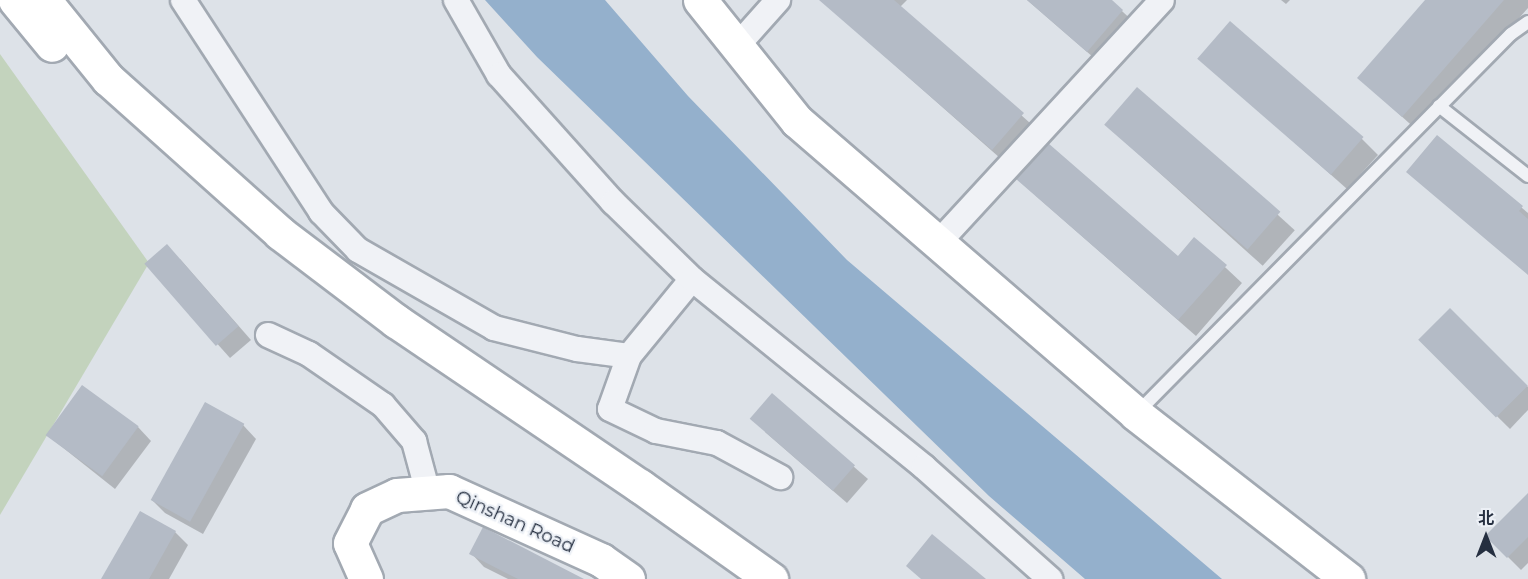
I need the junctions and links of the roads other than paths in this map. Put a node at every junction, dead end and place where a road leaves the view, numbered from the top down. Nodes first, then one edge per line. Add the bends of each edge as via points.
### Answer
1 (15, 0) edge
2 (44, 0) edge
3 (183, 0) edge
4 (456, 0) edge
5 (700, 0) edge
6 (778, 0) edge
7 (1162, 0) edge
8 (1528, 22) edge
9 (737, 46) junction
10 (1439, 106) junction
11 (1528, 176) edge
12 (938, 243) junction
13 (692, 279) junction
14 (268, 334) dead end
15 (628, 356) junction
16 (1136, 414) junction
17 (780, 477) dead end
18 (428, 493) junction
19 (366, 579) edge
20 (628, 579) edge
21 (733, 579) edge
22 (771, 579) edge
23 (1050, 579) edge
24 (1348, 579) edge

1 - 21 main road via 92,94 265,251 383,340
2 - 22 main road via 108,79 280,233 396,321
3 - 15 street via 321,212 358,250 494,328 577,349
4 - 13 street via 499,75 613,202
5 - 9 main road
6 - 9 street
7 - 12 street
8 - 10 lane
9 - 12 main road via 797,121
10 - 11 lane
10 - 16 lane
12 - 16 main road
13 - 15 street
13 - 23 street via 924,467
14 - 18 street via 309,354 383,405 414,441
15 - 17 street via 610,409 656,431 717,443
16 - 24 main road
18 - 19 main road, Qinshan Road via 397,495 367,509 351,543
18 - 20 main road, Qinshan Road via 449,492 601,560

